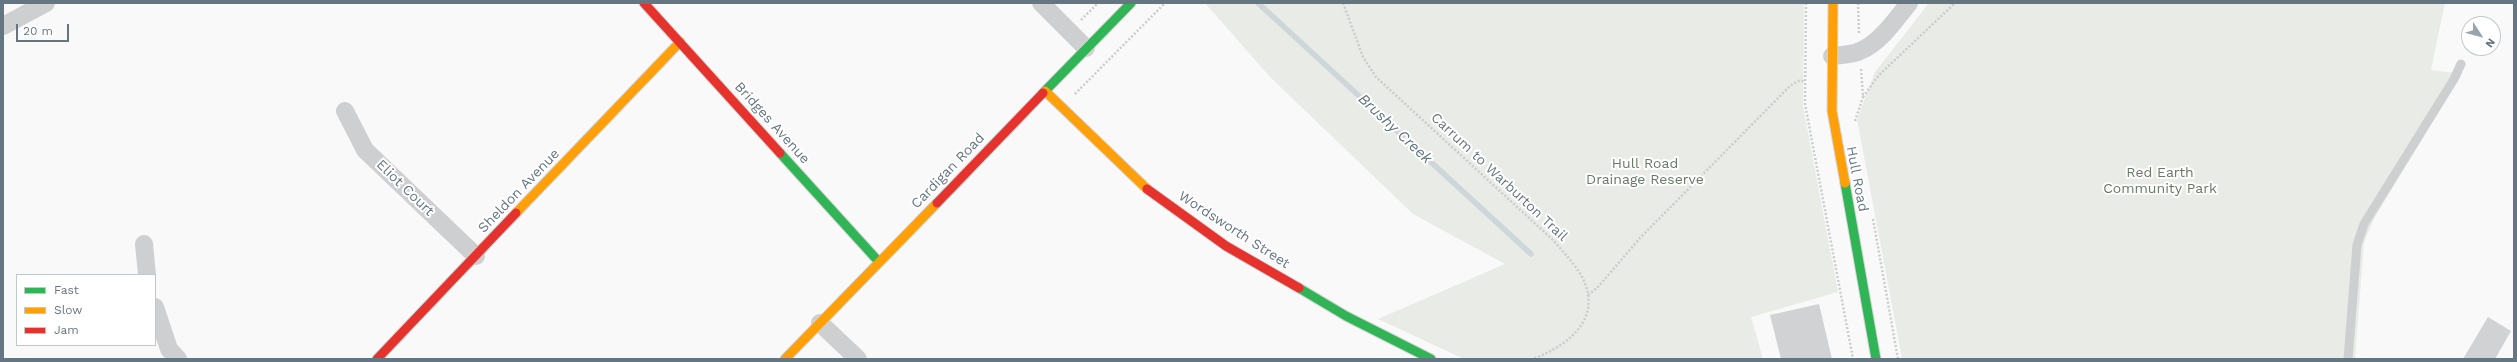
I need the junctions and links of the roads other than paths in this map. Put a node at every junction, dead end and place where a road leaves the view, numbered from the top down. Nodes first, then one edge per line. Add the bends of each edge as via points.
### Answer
1 (46, 3) edge
2 (644, 3) edge
3 (1041, 3) edge
4 (1131, 3) edge
5 (1833, 3) edge
6 (1909, 3) edge
7 (3, 26) edge
8 (680, 42) junction
9 (1086, 48) junction
10 (1832, 56) junction
11 (2461, 64) dead end
12 (1046, 91) junction
13 (345, 111) dead end
14 (144, 244) dead end
15 (476, 256) junction
16 (879, 262) junction
17 (147, 274) edge
18 (156, 310) edge
19 (820, 323) junction
20 (178, 359) edge
21 (377, 359) edge
22 (786, 359) edge
23 (858, 359) edge
24 (1431, 359) edge
25 (1876, 359) edge
26 (2348, 359) edge

1 - 7 street
2 - 8 street, Bridges Avenue
3 - 9 street
4 - 9 street, Cardigan Road
5 - 10 street, Hull Road
6 - 10 street via 1886,30 1866,48 1851,54
8 - 15 street, Sheldon Avenue
8 - 16 street, Bridges Avenue
9 - 12 street, Cardigan Road
10 - 25 street, Hull Road via 1832,111 1835,138
11 - 26 lane via 2364,224 2357,245
12 - 16 street, Cardigan Road
12 - 24 street, Wordsworth Street via 1152,194 1226,246 1346,316
13 - 15 street, Eliot Court via 365,150
14 - 17 street
15 - 21 street, Sheldon Avenue
16 - 19 street, Cardigan Road
18 - 20 street via 169,349
19 - 22 street, Cardigan Road
19 - 23 street

